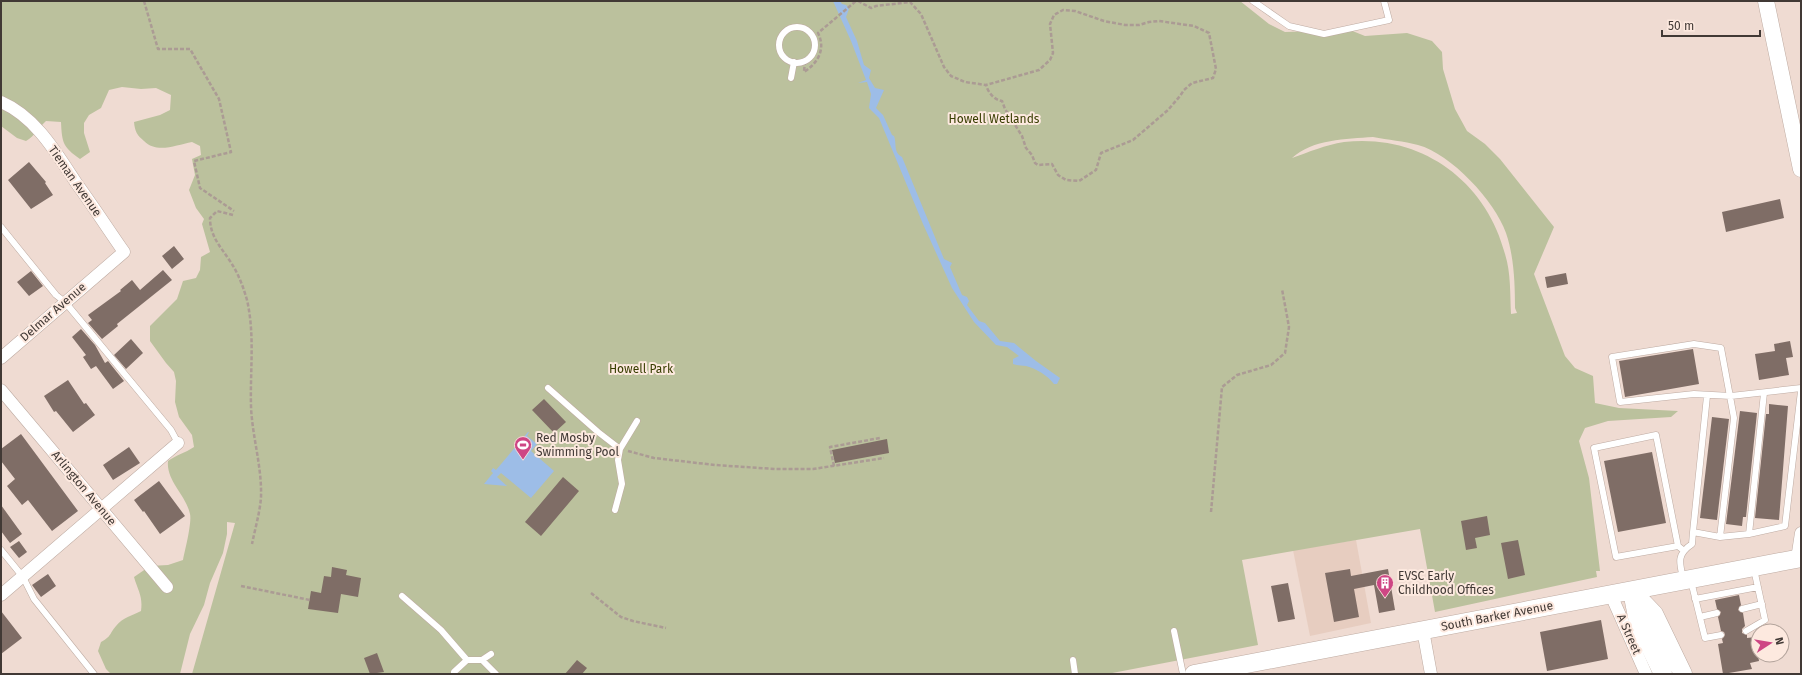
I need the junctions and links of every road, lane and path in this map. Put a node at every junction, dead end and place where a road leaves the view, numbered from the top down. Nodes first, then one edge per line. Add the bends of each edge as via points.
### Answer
1 (144, 1) edge
2 (857, 1) edge
3 (1253, 1) edge
4 (1384, 1) edge
5 (1766, 1) edge
6 (805, 61) junction
7 (794, 62) junction
8 (791, 78) dead end
9 (986, 85) junction
10 (1, 102) edge
11 (1801, 169) edge
12 (234, 211) dead end
13 (233, 215) dead end
14 (1, 227) edge
15 (105, 267) joint
16 (1282, 289) dead end
17 (66, 302) junction
18 (1, 358) edge
19 (548, 388) dead end
20 (1, 390) edge
21 (1801, 390) edge
22 (1764, 393) junction
23 (1707, 396) junction
24 (1730, 396) junction
25 (637, 421) dead end
26 (880, 438) dead end
27 (178, 443) joint
28 (620, 449) junction
29 (884, 458) dead end
30 (834, 466) junction
31 (102, 510) junction
32 (615, 510) dead end
33 (1211, 512) dead end
34 (1693, 532) junction
35 (1801, 533) edge
36 (1749, 534) junction
37 (1720, 537) junction
38 (252, 544) dead end
39 (1681, 548) junction
40 (1, 550) edge
41 (1799, 559) edge
42 (1754, 567) junction
43 (22, 577) junction
44 (1687, 580) junction
45 (241, 586) dead end
46 (167, 587) dead end
47 (1758, 587) junction
48 (1632, 591) junction
49 (592, 593) dead end
50 (1, 595) edge
51 (1611, 595) junction
52 (402, 596) dead end
53 (1695, 599) junction
54 (310, 600) dead end
55 (1762, 604) junction
56 (1742, 610) dead end
57 (1717, 613) dead end
58 (1700, 617) junction
59 (666, 628) dead end
60 (1423, 630) junction
61 (1174, 631) dead end
62 (1746, 631) dead end
63 (1721, 635) dead end
64 (491, 654) dead end
65 (467, 660) junction
66 (482, 660) junction
67 (1073, 660) dead end
68 (94, 674) edge
69 (454, 674) edge
70 (496, 674) edge
71 (1075, 674) edge
72 (1183, 674) edge
73 (1198, 674) edge
74 (1431, 674) edge
75 (1646, 674) edge
76 (1663, 674) edge
77 (1682, 674) edge

1 - 12 path via 158,49 190,48 219,98 231,152 194,161 200,188
2 - 6 path via 818,33 821,51 812,66 804,72
2 - 9 path via 871,8 910,2 921,14 950,76 965,82
3 - 4 lane via 1289,26 1324,34 1389,20
5 - 11 street
6 - 7 lane
6 - 7 lane via 813,52 814,41 803,28 792,28 782,35 779,46 784,57
7 - 8 lane
9 - 9 path via 1039,70 1050,60 1053,53 1050,24 1054,15 1063,10 1075,11 1125,26 1149,22 1194,26 1208,34 1216,69 1213,78 1192,83 1168,110 1133,140 1101,153 1096,170 1079,181 1066,180 1058,175 1052,164 1035,163 1002,101 997,100
10 - 15 street, Tieman Avenue via 27,119 49,143 124,252
13 - 38 path via 217,211 210,218 210,227 214,238 238,274 249,309 252,348 251,407 261,498
14 - 17 lane via 56,295
15 - 17 street, Delmar Avenue
16 - 33 path via 1289,327 1284,353 1271,365 1237,375 1222,387
17 - 18 street, Delmar Avenue
17 - 27 lane via 171,430
19 - 28 lane
20 - 31 street, Arlington Avenue
21 - 22 lane
21 - 36 lane via 1785,526
22 - 24 lane
22 - 36 lane
23 - 24 lane
23 - 24 lane via 1694,394 1620,402 1612,357 1694,344 1721,348
23 - 34 lane
24 - 37 lane via 1734,418
25 - 28 lane
26 - 30 path via 830,447
27 - 31 street
28 - 30 path via 654,458 715,465 775,469
28 - 32 lane via 618,460 622,484
29 - 30 path
31 - 43 street
31 - 46 street, Arlington Avenue
34 - 37 lane
34 - 39 lane via 1692,544
35 - 41 street
36 - 37 lane
39 - 39 lane via 1616,557 1594,448 1656,435
39 - 44 lane via 1679,562
40 - 43 lane
41 - 42 main road, South Barker Avenue
42 - 44 main road, South Barker Avenue
42 - 47 lane
43 - 50 street
43 - 68 lane via 34,599
44 - 48 main road, South Barker Avenue
44 - 53 lane
45 - 54 path
47 - 53 lane
47 - 55 lane
48 - 51 main road, South Barker Avenue
48 - 76 main road via 1638,622
48 - 77 main road via 1654,614
49 - 59 path via 621,617
51 - 60 main road, South Barker Avenue
51 - 75 street, A Street
52 - 65 lane via 441,630
53 - 58 lane
55 - 56 lane
55 - 62 lane via 1765,620
57 - 58 lane
58 - 63 lane via 1705,638
60 - 73 main road, South Barker Avenue
60 - 74 street
61 - 72 lane
64 - 66 lane
65 - 66 lane
65 - 69 lane
66 - 70 lane
67 - 71 lane

